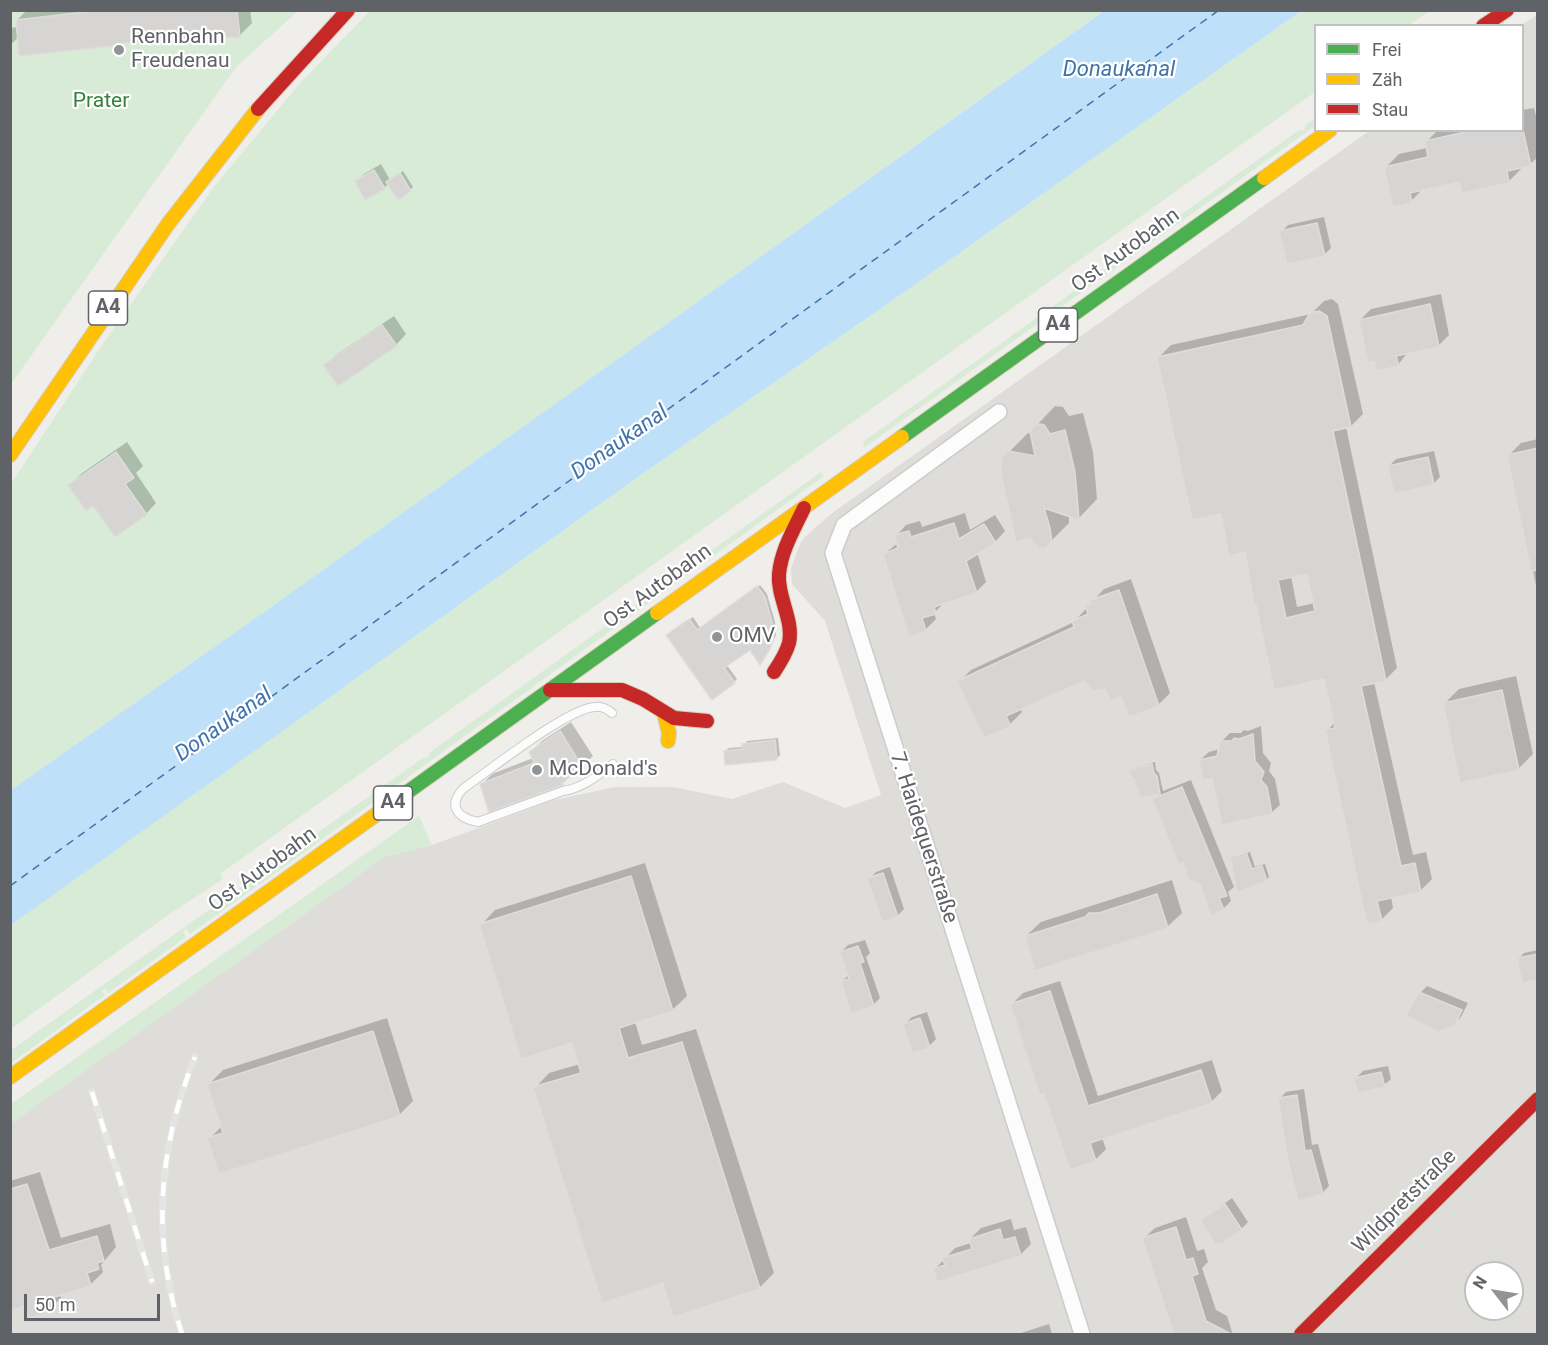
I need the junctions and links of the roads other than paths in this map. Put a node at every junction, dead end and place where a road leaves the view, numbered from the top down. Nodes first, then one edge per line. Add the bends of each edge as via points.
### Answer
1 (348, 10) edge
2 (1507, 10) edge
3 (1486, 24) edge
4 (1327, 132) edge
5 (999, 412) dead end
6 (10, 454) edge
7 (804, 507) junction
8 (774, 672) dead end
9 (550, 690) junction
10 (612, 713) dead end
11 (664, 713) junction
12 (707, 721) dead end
13 (668, 741) dead end
14 (613, 764) dead end
15 (10, 1077) edge
16 (1538, 1099) edge
17 (1082, 1335) edge
18 (1301, 1335) edge

1 - 6 main road, A4 via 212,165 119,292
2 - 3 main road
4 - 7 main road, Ost Autobahn / A4
5 - 17 street, 7. Haidequerstraße via 844,525 833,553
7 - 8 main road via 779,574 790,643
7 - 9 main road, Ost Autobahn / A4
9 - 11 main road via 622,690
9 - 15 main road, Ost Autobahn / A4
10 - 14 lane via 595,706 560,721 464,788 455,806 459,815 478,822 577,789
11 - 12 main road via 674,718
11 - 13 main road
16 - 18 main road, Wildpretstraße

